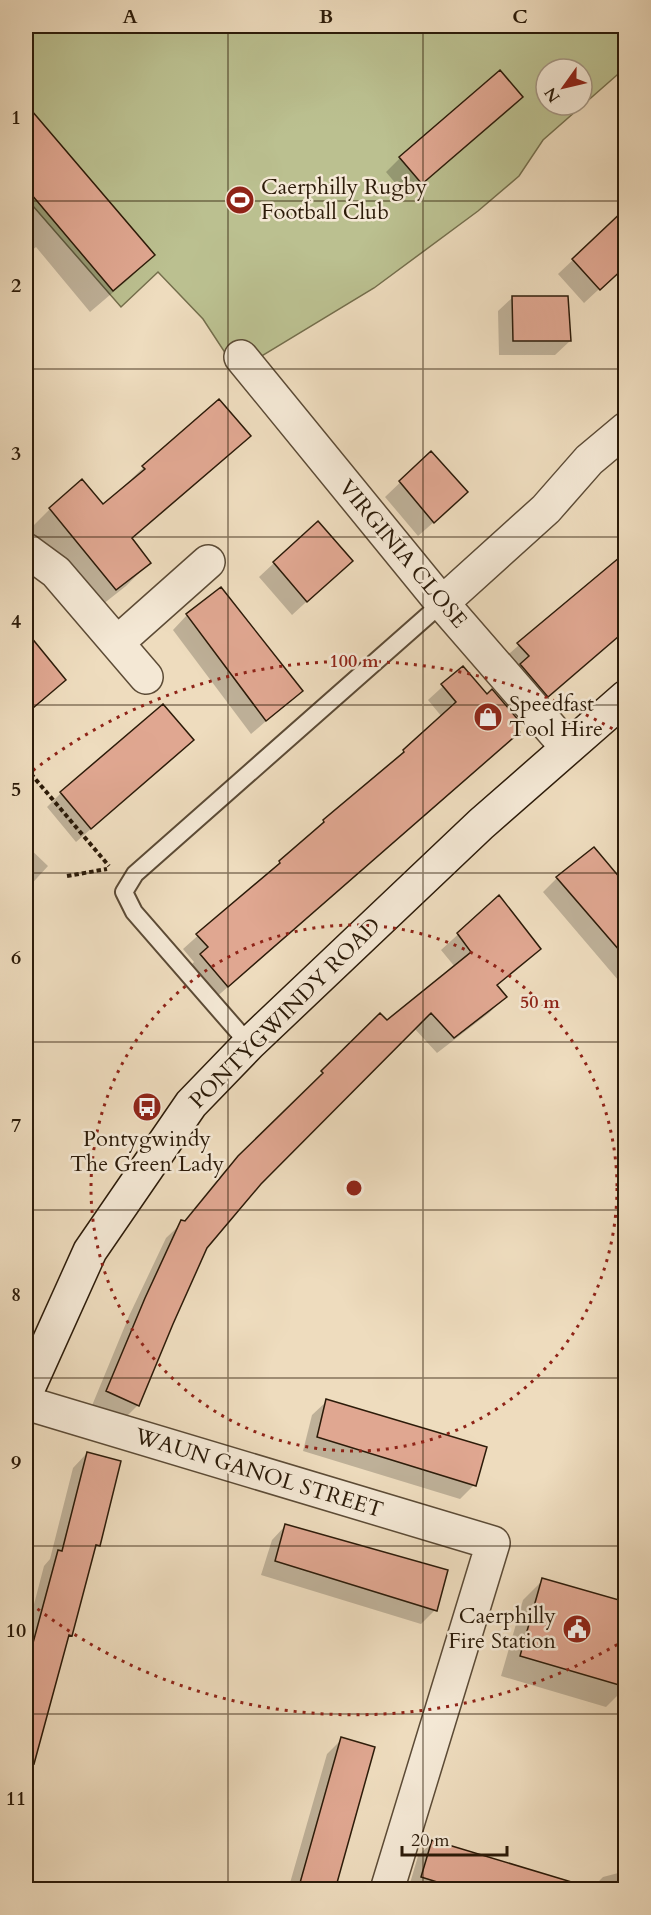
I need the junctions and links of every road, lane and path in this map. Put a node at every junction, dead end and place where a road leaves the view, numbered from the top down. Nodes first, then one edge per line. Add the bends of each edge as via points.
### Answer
1 (241, 357) dead end
2 (626, 429) edge
3 (26, 550) edge
4 (208, 562) dead end
5 (442, 603) junction
6 (118, 642) junction
7 (147, 677) dead end
8 (626, 697) edge
9 (567, 747) junction
10 (26, 768) edge
11 (67, 876) dead end
12 (249, 1044) junction
13 (26, 1393) edge
14 (26, 1403) edge
15 (387, 1890) edge

1 - 5 street, VIRGINIA CLOSE
2 - 5 street via 589,460 546,509
3 - 6 street via 56,572
4 - 6 street
5 - 9 street, VIRGINIA CLOSE
5 - 12 lane via 135,874 124,892 134,912
6 - 7 street
8 - 9 street, PONTYGWINDY ROAD
9 - 12 street, PONTYGWINDY ROAD
10 - 11 path via 111,868
12 - 13 street, PONTYGWINDY ROAD via 191,1104 90,1251
14 - 15 street, WAUN GANOL STREET via 494,1543

